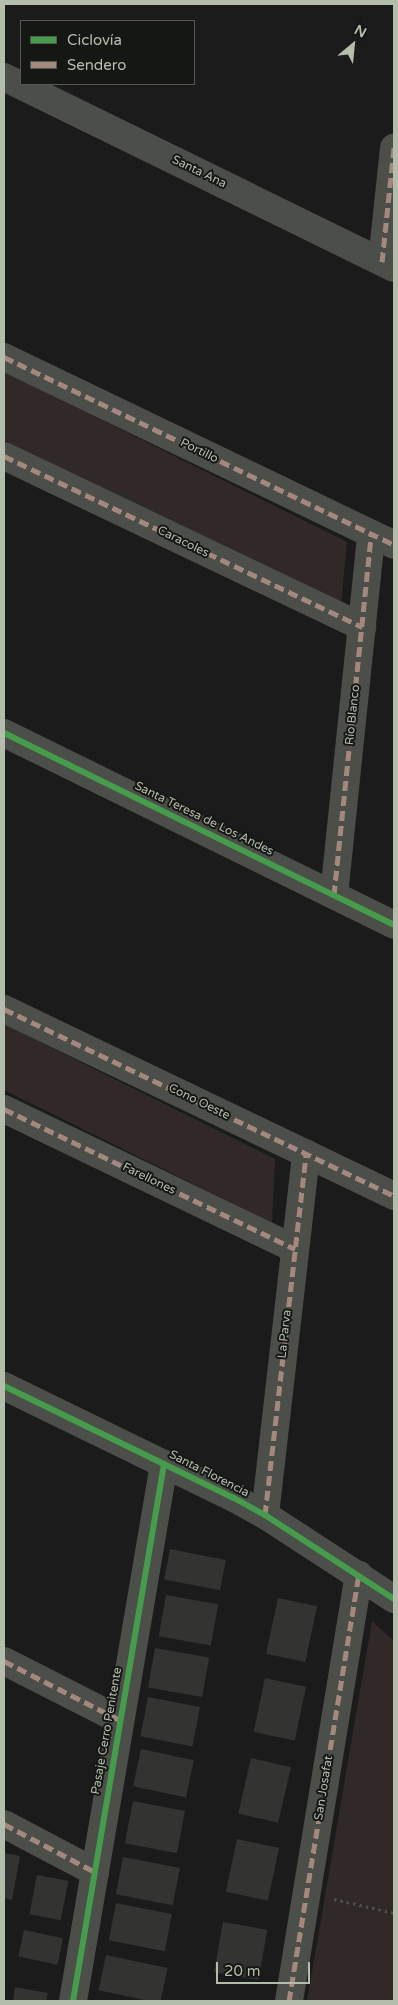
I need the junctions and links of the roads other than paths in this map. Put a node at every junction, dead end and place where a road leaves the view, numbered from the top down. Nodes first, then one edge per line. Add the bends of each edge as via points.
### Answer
1 (4, 77) edge
2 (20, 85) edge
3 (20, 85) edge
4 (394, 148) edge
5 (388, 265) edge
6 (4, 357) edge
7 (4, 456) edge
8 (383, 540) edge
9 (362, 628) junction
10 (4, 733) edge
11 (334, 895) junction
12 (394, 925) edge
13 (4, 1009) edge
14 (4, 1109) edge
15 (306, 1153) junction
16 (394, 1196) edge
17 (295, 1250) junction
18 (4, 1386) edge
19 (164, 1464) junction
20 (265, 1515) junction
21 (359, 1574) junction
22 (394, 1599) edge
23 (4, 1661) edge
24 (120, 1720) junction
25 (4, 1824) edge
26 (95, 1872) junction
27 (73, 2001) edge
28 (289, 2001) edge

1 - 3 street, Santa Ana
2 - 5 street, Santa Ana
4 - 5 street
6 - 8 street, Portillo
7 - 9 street, Caracoles
8 - 9 street, Río Blanco
9 - 11 street, Río Blanco
10 - 11 street, Santa Teresa de Los Andes
11 - 12 street, Santa Teresa de Los Andes
13 - 15 street, Cono Oeste
14 - 17 street, Farellones
15 - 16 street, Cono Oeste
15 - 17 street, La Parva
17 - 20 street, La Parva
18 - 19 street, Santa Florencia
19 - 20 street, Santa Florencia
19 - 24 street, Pasaje Cerro Penitente
20 - 21 street, Santa Florencia
21 - 22 street, Santa Florencia
21 - 28 street, San Josafat
23 - 24 street
24 - 26 street, Pasaje Cerro Penitente
25 - 26 street
26 - 27 street, Pasaje Cerro Penitente

